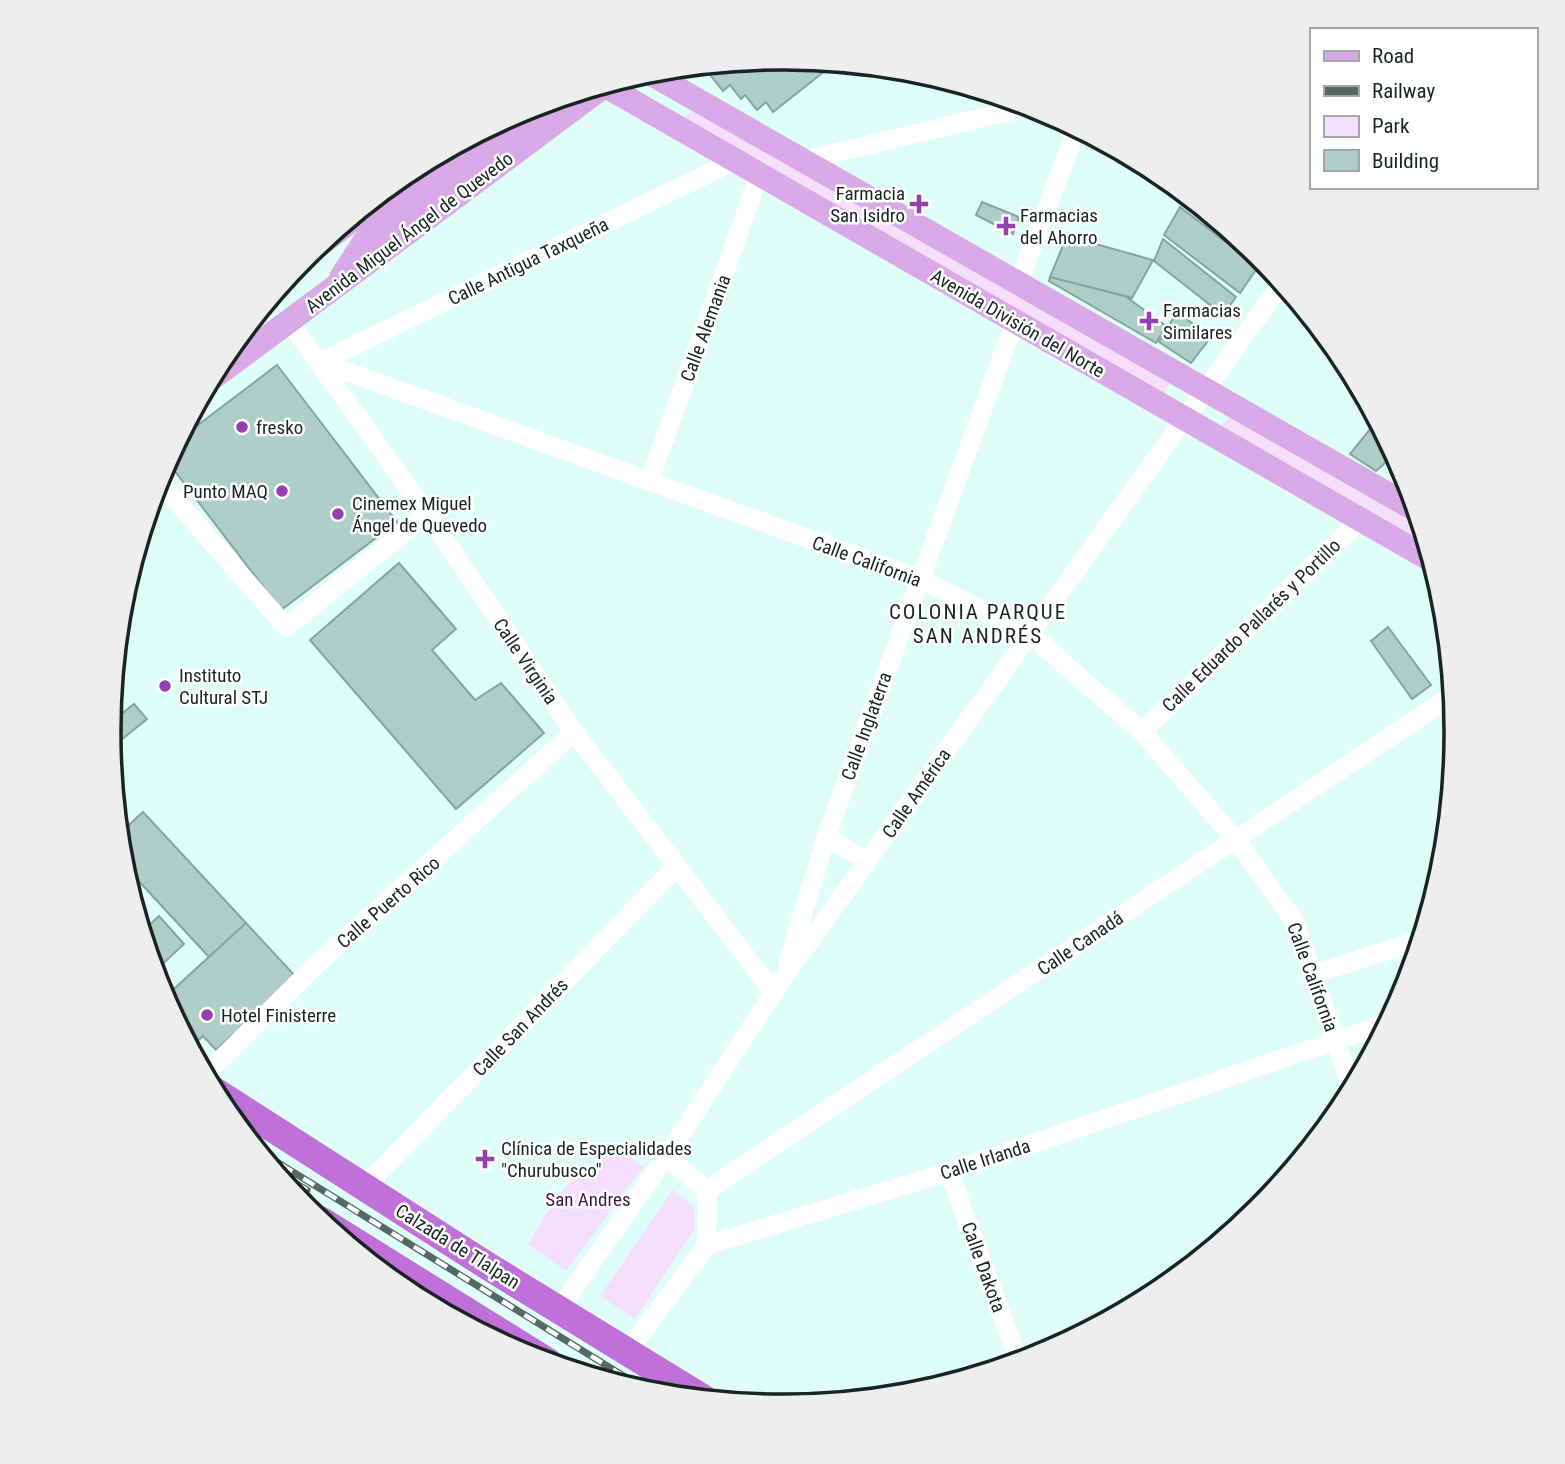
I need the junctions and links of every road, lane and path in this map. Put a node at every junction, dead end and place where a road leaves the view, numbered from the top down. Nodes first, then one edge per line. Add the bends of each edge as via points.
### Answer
1 (664, 81) edge
2 (617, 92) edge
3 (584, 101) edge
4 (1011, 111) edge
5 (513, 127) edge
6 (1073, 137) edge
7 (736, 160) junction
8 (802, 161) junction
9 (760, 173) junction
10 (1019, 282) junction
11 (337, 286) junction
12 (1276, 292) edge
13 (289, 321) junction
14 (1015, 321) junction
15 (248, 352) junction
16 (236, 358) edge
17 (320, 362) junction
18 (232, 364) edge
19 (1207, 388) junction
20 (1185, 419) junction
21 (649, 482) junction
22 (1396, 484) edge
23 (167, 490) edge
24 (1386, 493) junction
25 (1403, 503) edge
26 (427, 514) junction
27 (1361, 519) junction
28 (1419, 553) edge
29 (920, 579) junction
30 (1029, 634) junction
31 (1443, 701) edge
32 (574, 732) junction
33 (1142, 732) junction
34 (826, 837) junction
35 (1236, 840) junction
36 (867, 861) junction
37 (676, 867) junction
38 (1409, 944) edge
39 (1313, 974) junction
40 (779, 985) junction
41 (1375, 1027) edge
42 (1336, 1040) junction
43 (212, 1068) edge
44 (1348, 1076) edge
45 (235, 1104) edge
46 (666, 1157) junction
47 (949, 1172) junction
48 (365, 1186) junction
49 (706, 1190) junction
50 (707, 1245) junction
51 (378, 1256) edge
52 (559, 1309) junction
53 (491, 1326) edge
54 (627, 1352) junction
55 (1014, 1352) edge
56 (682, 1386) edge

1 - 8 main road, Avenida División del Norte
2 - 7 main road, Avenida División del Norte
3 - 11 main road, Avenida Miguel Ángel de Quevedo
4 - 8 street
5 - 11 main road via 378,227
6 - 10 street
7 - 9 main road, Avenida División del Norte
7 - 17 street, Calle Antigua Taxqueña
8 - 10 main road, Avenida División del Norte
9 - 14 main road, Avenida División del Norte
9 - 21 street, Calle Alemania
10 - 19 main road, Avenida División del Norte
11 - 13 main road, Avenida Miguel Ángel de Quevedo
12 - 19 street, Calle América
13 - 15 main road, Avenida Miguel Ángel de Quevedo
13 - 17 street, Calle Virginia
14 - 20 main road, Avenida División del Norte
14 - 29 street, Calle Inglaterra
15 - 16 main road
15 - 18 main road, Avenida Miguel Ángel de Quevedo
17 - 21 street, Calle California
17 - 26 street, Calle Virginia
19 - 20 street, Calle América
19 - 24 main road, Avenida División del Norte
20 - 27 main road, Avenida División del Norte
20 - 30 street, Calle América
21 - 29 street, Calle California
22 - 24 street
23 - 26 street via 286,626
24 - 25 main road, Avenida División del Norte
26 - 32 street, Calle Virginia
27 - 28 main road, Avenida División del Norte
27 - 33 street, Calle Eduardo Pallarés y Portillo
29 - 30 street, Calle California
29 - 34 street, Calle Inglaterra
30 - 33 street, Calle California
30 - 36 street, Calle América
31 - 35 street, Calle Canadá
32 - 37 street, Calle Virginia
32 - 43 street, Calle Puerto Rico via 316,965
33 - 35 street, Calle California
34 - 36 street
34 - 40 street, Calle Inglaterra
35 - 39 street, Calle California via 1295,922
35 - 49 street, Calle Canadá
36 - 40 street, Calle América
37 - 40 street, Calle Virginia
37 - 48 street, Calle San Andrés
38 - 39 street
39 - 42 street, Calle California
40 - 46 street, Calle América
41 - 42 street, Calle Irlanda
42 - 44 street, Calle California
42 - 47 street, Calle Irlanda
45 - 48 highway, Calzada de Tlalpan
46 - 49 street
46 - 52 street, Calle América
47 - 50 street, Calle Irlanda
47 - 55 street, Calle Dakota
48 - 52 highway, Calzada de Tlalpan
49 - 50 street
50 - 54 street
51 - 53 highway
52 - 54 highway, Calzada de Tlalpan
54 - 56 highway, Calzada de Tlalpan

